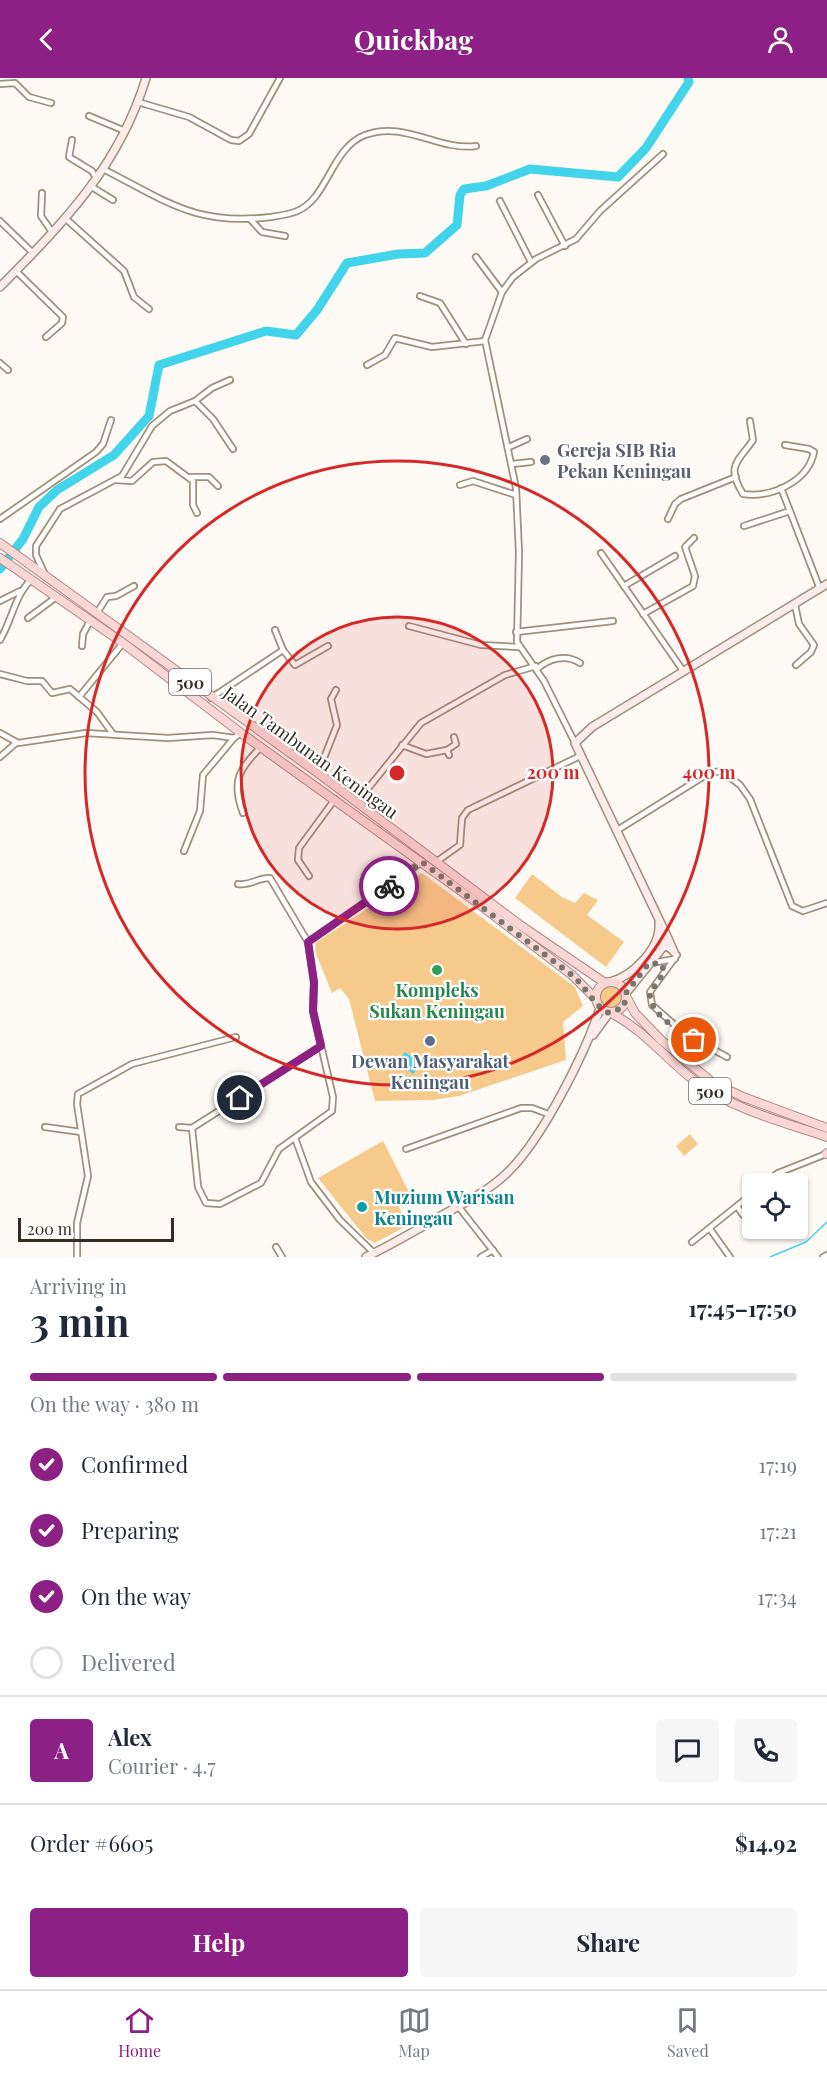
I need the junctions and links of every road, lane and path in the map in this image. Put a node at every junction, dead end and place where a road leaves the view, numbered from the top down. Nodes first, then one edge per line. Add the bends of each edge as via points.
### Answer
1 (280, 78) edge
2 (144, 79) edge
3 (0, 84) edge
4 (138, 102) junction
5 (51, 103) dead end
6 (89, 116) dead end
7 (125, 131) junction
8 (72, 141) dead end
9 (476, 146) dead end
10 (663, 154) dead end
11 (105, 170) junction
12 (97, 180) junction
13 (92, 187) junction
14 (42, 193) dead end
15 (538, 195) dead end
16 (113, 201) dead end
17 (500, 201) dead end
18 (65, 218) junction
19 (250, 219) junction
20 (0, 221) edge
21 (52, 232) junction
22 (285, 236) dead end
23 (565, 246) junction
24 (33, 253) junction
25 (476, 257) dead end
26 (531, 262) junction
27 (16, 271) junction
28 (0, 287) edge
29 (502, 292) junction
30 (420, 296) dead end
31 (149, 309) dead end
32 (46, 337) dead end
33 (485, 341) junction
34 (466, 344) junction
35 (0, 363) edge
36 (367, 365) dead end
37 (8, 370) dead end
38 (230, 380) dead end
39 (195, 401) junction
40 (111, 420) dead end
41 (750, 421) dead end
42 (527, 439) dead end
43 (785, 445) dead end
44 (509, 447) junction
45 (233, 449) dead end
46 (531, 462) dead end
47 (512, 464) junction
48 (190, 477) junction
49 (736, 477) junction
50 (116, 480) junction
51 (460, 485) dead end
52 (219, 486) dead end
53 (781, 488) junction
54 (516, 495) junction
55 (790, 511) junction
56 (197, 513) dead end
57 (0, 519) edge
58 (668, 519) dead end
59 (744, 526) dead end
60 (694, 538) dead end
61 (0, 543) edge
62 (601, 553) dead end
63 (675, 556) dead end
64 (0, 558) edge
65 (46, 577) junction
66 (31, 580) junction
67 (55, 584) junction
68 (134, 586) dead end
69 (624, 586) junction
70 (824, 587) edge
71 (20, 591) junction
72 (55, 598) junction
73 (0, 602) edge
74 (795, 605) junction
75 (97, 613) junction
76 (643, 614) junction
77 (28, 618) dead end
78 (88, 619) junction
79 (613, 621) dead end
80 (409, 626) dead end
81 (275, 630) dead end
82 (516, 632) junction
83 (0, 640) edge
84 (123, 643) junction
85 (82, 646) dead end
86 (328, 646) dead end
87 (519, 647) junction
88 (283, 650) junction
89 (580, 663) dead end
90 (796, 665) dead end
91 (537, 668) junction
92 (684, 672) junction
93 (0, 675) edge
94 (336, 690) dead end
95 (79, 697) junction
96 (211, 698) junction
97 (0, 733) edge
98 (241, 733) junction
99 (113, 734) junction
100 (454, 737) dead end
101 (234, 738) junction
102 (15, 743) junction
103 (574, 743) junction
104 (402, 745) junction
105 (261, 747) junction
106 (580, 756) junction
107 (0, 757) edge
108 (318, 773) junction
109 (334, 799) junction
110 (357, 802) junction
111 (243, 813) dead end
112 (616, 831) junction
113 (184, 851) dead end
114 (422, 862) junction
115 (436, 862) junction
116 (309, 876) dead end
117 (238, 884) dead end
118 (827, 903) edge
119 (658, 918) junction
120 (665, 932) junction
121 (308, 942) junction
122 (653, 946) junction
123 (663, 947) junction
124 (675, 955) junction
125 (652, 963) junction
126 (664, 973) junction
127 (608, 982) junction
128 (626, 995) junction
129 (596, 999) junction
130 (600, 1008) junction
131 (610, 1013) junction
132 (236, 1037) dead end
133 (588, 1042) junction
134 (321, 1046) junction
135 (727, 1057) dead end
136 (548, 1114) junction
137 (45, 1127) dead end
138 (179, 1128) dead end
139 (192, 1128) junction
140 (827, 1128) edge
141 (81, 1132) junction
142 (295, 1138) junction
143 (827, 1139) edge
144 (406, 1149) dead end
145 (827, 1154) edge
146 (787, 1173) edge
147 (742, 1202) edge
148 (458, 1206) junction
149 (737, 1206) junction
150 (742, 1214) edge
151 (710, 1229) junction
152 (692, 1242) dead end
153 (276, 1247) dead end
154 (493, 1250) junction
155 (374, 1253) junction
156 (827, 1255) edge
157 (77, 1257) edge
158 (282, 1257) edge
159 (366, 1257) edge
160 (481, 1257) edge
161 (498, 1257) edge
162 (730, 1257) edge
163 (823, 1257) edge

1 - 4 street via 249,134 239,141 189,117
2 - 4 street
3 - 5 street via 15,83 29,97
4 - 7 street
6 - 7 street
7 - 11 street
8 - 12 street via 69,157 92,171
9 - 19 street via 455,148 402,131 363,136 346,150 305,208 292,214
10 - 23 street
11 - 12 street
11 - 19 street via 192,213 210,218
12 - 13 street
13 - 16 street
13 - 18 street
14 - 21 street via 41,216
15 - 23 street
17 - 26 street
18 - 21 street
18 - 31 street via 124,271 134,297
19 - 22 street via 262,232
20 - 24 street
21 - 24 street
23 - 26 street
24 - 27 street
25 - 29 street
26 - 29 street
27 - 28 street
27 - 32 street via 63,317 62,323
29 - 33 street
30 - 34 street via 440,303
33 - 34 street
33 - 44 street
34 - 36 street via 424,346 395,338 385,355
35 - 37 street
38 - 39 street
39 - 45 street via 213,418
39 - 50 street via 170,411 149,429 126,471
40 - 57 street via 96,452
41 - 49 street via 753,440 737,459
42 - 44 street
43 - 53 street via 809,449 814,454 800,477
44 - 47 street
46 - 47 street
47 - 54 street
48 - 50 street via 158,460 132,481
48 - 52 street via 209,477
48 - 56 street
49 - 53 street via 744,494
49 - 58 street via 681,500
50 - 65 street via 58,511 36,546
51 - 54 street via 473,481
53 - 55 street
54 - 82 street
55 - 59 street
55 - 70 street
60 - 76 street via 685,547 695,576 693,586
61 - 65 main road, Jalan Tambunan Keningau / 500
62 - 69 street
63 - 69 street
64 - 66 main road, Jalan Tambunan Keningau / 500
65 - 67 main road, Jalan Tambunan Keningau / 500
66 - 71 street
66 - 72 main road, Jalan Tambunan Keningau / 500
67 - 75 main road, Jalan Tambunan Keningau / 500
67 - 78 main road via 59,593
68 - 75 street via 108,597
69 - 76 street
70 - 74 street
71 - 73 street
71 - 83 street via 14,614
72 - 77 street
72 - 78 main road, Jalan Tambunan Keningau / 500
74 - 90 street via 799,624 814,645
74 - 92 street
75 - 96 main road, Jalan Tambunan Keningau / 500
76 - 92 street
78 - 84 main road, Jalan Tambunan Keningau / 500
78 - 85 street
79 - 82 street
80 - 87 street via 481,645
81 - 88 street
82 - 87 street
84 - 95 street
84 - 98 main road, Jalan Tambunan Keningau / 500
86 - 88 street via 295,665
87 - 91 street
88 - 96 street
89 - 91 street via 557,659
91 - 103 street
91 - 104 street via 505,675 430,717
92 - 103 street via 592,727
93 - 95 street via 42,681 52,693 67,688
94 - 108 street via 331,699 337,725
95 - 99 street via 98,712
96 - 108 main road, Jalan Tambunan Keningau / 500
97 - 102 street
98 - 101 street
98 - 105 main road, Jalan Tambunan Keningau / 500
99 - 101 street
99 - 102 street via 76,733
100 - 104 street via 456,744 448,752 426,754
101 - 113 street via 203,775 200,811
102 - 107 street
103 - 106 street
104 - 110 street
105 - 109 main road, Jalan Tambunan Keningau / 500
105 - 111 street via 239,773 237,792
106 - 112 street
106 - 115 street via 468,810 462,818 460,845
108 - 110 main road, Jalan Tambunan Keningau / 500
109 - 114 main road, Jalan Tambunan Keningau / 500
109 - 116 street via 299,848 298,860
110 - 115 main road, Jalan Tambunan Keningau / 500
112 - 118 street via 709,773 722,771 740,784 750,799 792,906 803,911
112 - 119 street
114 - 121 street
114 - 129 main road, Jalan Tambunan Keningau / 500 via 572,975
115 - 127 main road, Jalan Tambunan Keningau / 500
117 - 121 street via 251,885 270,878
119 - 120 street
119 - 122 street via 659,931
120 - 123 street
120 - 124 street
121 - 134 street via 314,982 313,1011
122 - 123 street
122 - 127 street via 629,974
123 - 124 street
123 - 125 street
124 - 125 street
124 - 126 street
125 - 126 street via 663,965
125 - 128 street
126 - 135 street via 650,992 652,1005 685,1034
127 - 128 main road, 500 via 620,984
127 - 129 main road via 598,989
128 - 131 main road via 624,1007
128 - 140 main road, 500 via 635,1013 661,1040 712,1082
129 - 130 main road, 500
130 - 131 main road, 500
130 - 133 street
131 - 133 street
131 - 143 main road, 500 via 634,1026 711,1092
132 - 141 street via 132,1064 80,1092 77,1104
133 - 136 street
134 - 139 street
134 - 142 street via 334,1109
136 - 144 street via 526,1107
136 - 148 street via 514,1166
137 - 141 street
138 - 139 street
139 - 142 street via 198,1187 203,1200 210,1205 220,1204 261,1183 279,1149
141 - 157 street via 88,1176 77,1223
142 - 155 street via 310,1182 340,1220
145 - 146 street
147 - 149 street
148 - 154 street
148 - 155 street
149 - 150 street
149 - 151 street
151 - 152 street
151 - 162 street
153 - 158 street
154 - 160 street
154 - 161 street
155 - 159 street
156 - 163 street

